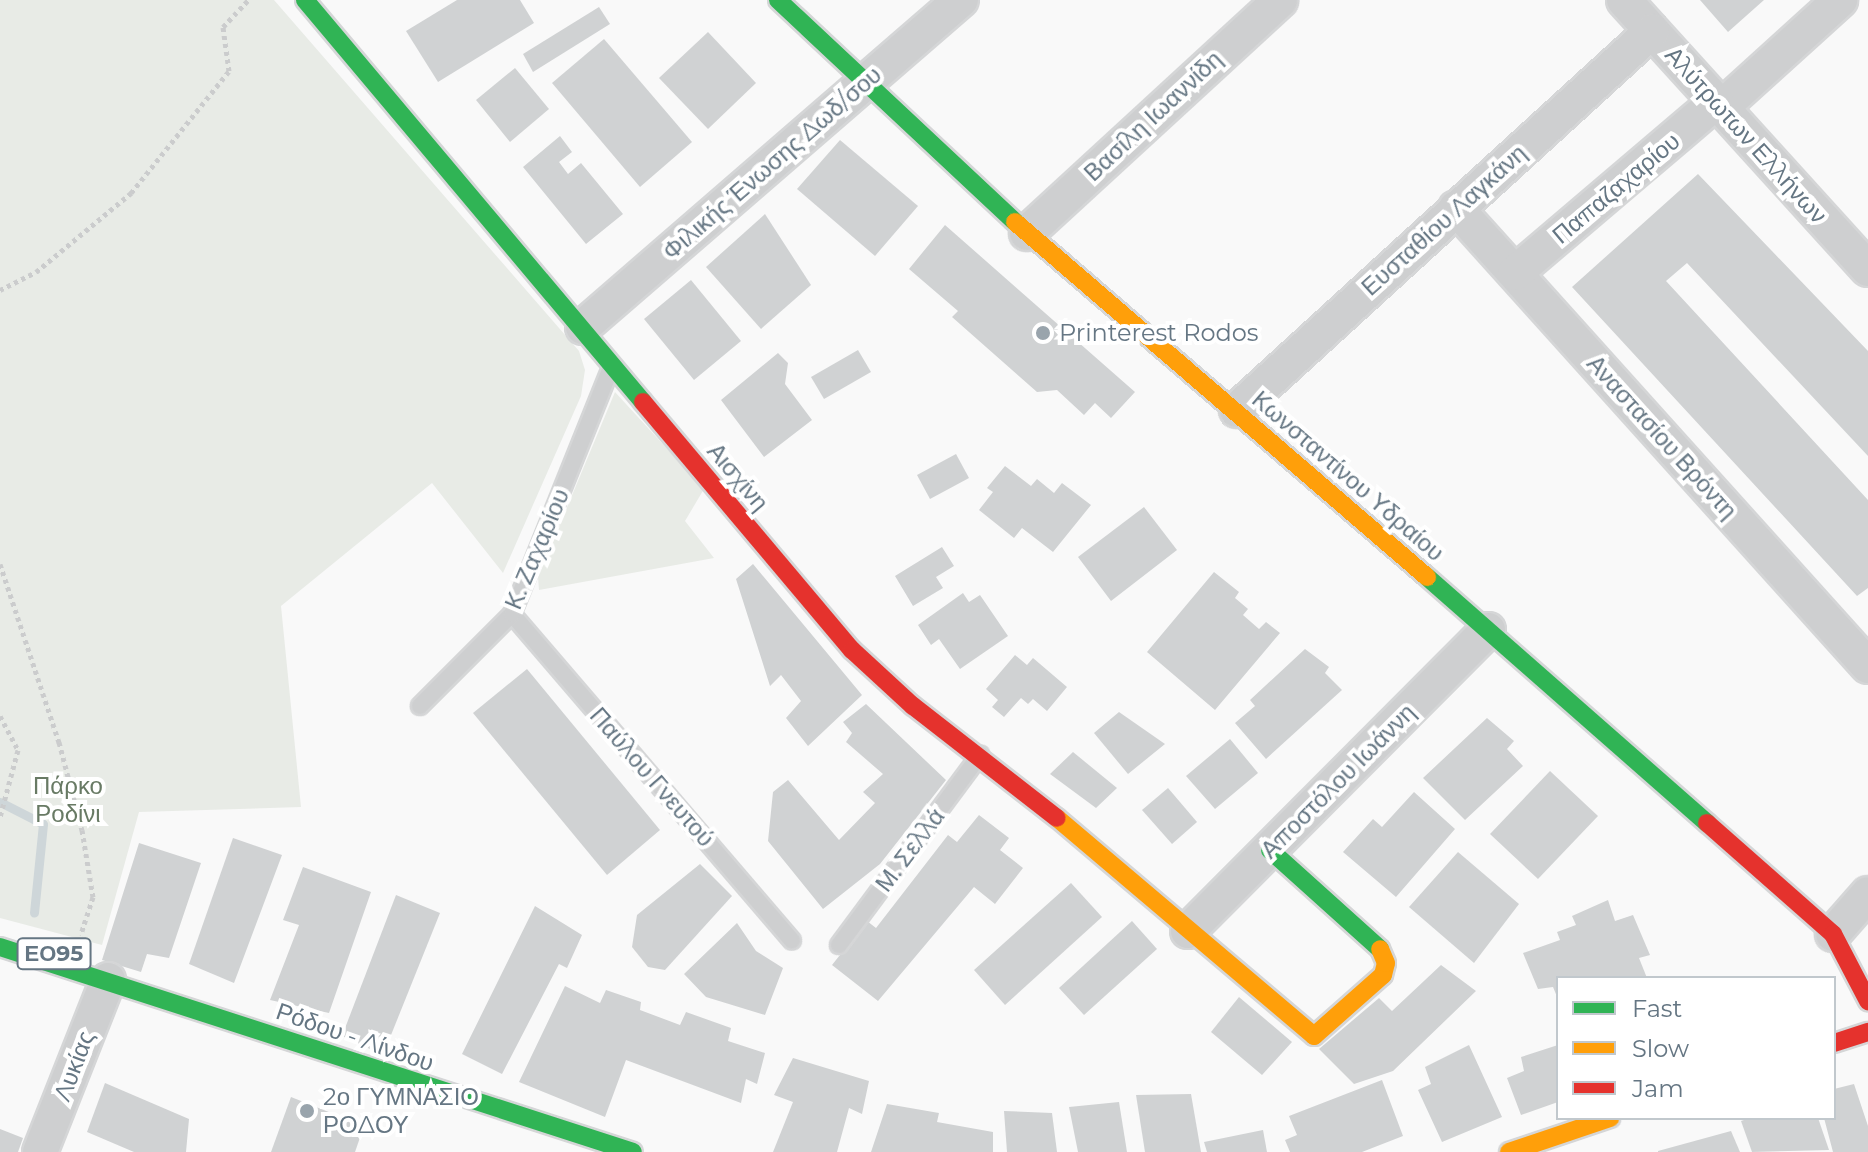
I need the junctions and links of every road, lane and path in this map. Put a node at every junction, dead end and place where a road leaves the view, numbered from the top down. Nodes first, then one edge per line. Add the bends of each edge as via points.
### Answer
1 (248, 0) edge
2 (305, 0) edge
3 (778, 0) edge
4 (961, 0) edge
5 (1280, 0) edge
6 (1624, 0) edge
7 (1840, 0) edge
8 (1652, 31) junction
9 (866, 81) junction
10 (1719, 105) junction
11 (1456, 208) junction
12 (1027, 233) junction
13 (1868, 269) edge
14 (1515, 273) junction
15 (0, 290) edge
16 (583, 327) junction
17 (612, 365) junction
18 (1237, 410) junction
19 (0, 564) edge
20 (512, 614) junction
21 (1488, 630) junction
22 (1868, 666) edge
23 (420, 706) dead end
24 (0, 716) edge
25 (981, 754) junction
26 (0, 817) edge
27 (1270, 850) junction
28 (1868, 894) edge
29 (0, 927) edge
30 (1188, 931) junction
31 (1833, 934) junction
32 (792, 941) dead end
33 (839, 945) dead end
34 (0, 947) edge
35 (71, 962) junction
36 (108, 980) junction
37 (1868, 1001) edge
38 (1868, 1032) edge
39 (1836, 1042) edge
40 (1604, 1120) edge
41 (40, 1152) edge
42 (633, 1152) edge
43 (1509, 1152) edge

1 - 15 path via 223,27 229,71 131,193 36,272
2 - 16 street, Αισχίνη
3 - 9 street, Κωνσταντίνου Υδραίου
4 - 9 street, Φιλικής Ένωσης Δωδ/σου
5 - 12 street, Βασίλη Ιωαννίδη
6 - 8 street, Αλύτρωτων Ελλήνων
7 - 10 street, Παπαζαχαρίου
8 - 10 street, Αλύτρωτων Ελλήνων
8 - 11 street, Ευσταθίου Λαγκάνη
9 - 12 street, Κωνσταντίνου Υδραίου
9 - 16 street, Φιλικής Ένωσης Δωδ/σου
10 - 13 street, Αλύτρωτων Ελλήνων
10 - 14 street, Παπαζαχαρίου
11 - 14 street, Αναστασίου Βρόντη
11 - 18 street, Ευσταθίου Λαγκάνη
12 - 18 street, Κωνσταντίνου Υδραίου
14 - 22 street, Αναστασίου Βρόντη
16 - 17 street, Αισχίνη
17 - 20 lane, Κ. Ζαχαρίου
17 - 25 street, Αισχίνη via 852,650 913,706
18 - 21 street, Κωνσταντίνου Υδραίου
19 - 35 path via 82,830 93,897
20 - 23 lane, Κ. Ζαχαρίου
20 - 32 lane, Παύλου Γνευτού
21 - 27 street, Αποστόλου Ιωάννη
21 - 31 street, Κωνσταντίνου Υδραίου
24 - 26 path via 18,750
25 - 30 street, Αισχίνη
25 - 33 lane, Μ. Σελλά
27 - 30 street, Αποστόλου Ιωάννη
27 - 30 street, Αισχίνη via 1380,949 1386,963 1383,975 1314,1036
28 - 31 street
29 - 35 street, Ρόδου - Λίνδου / ΕΟ95
31 - 37 street, Κωνσταντίνου Υδραίου
34 - 36 street, Ρόδου - Λίνδου / ΕΟ95
35 - 36 street, Ρόδου - Λίνδου / ΕΟ95
36 - 41 street, Λυκίας
36 - 42 street, Ρόδου - Λίνδου / ΕΟ95
38 - 39 street
40 - 43 street

